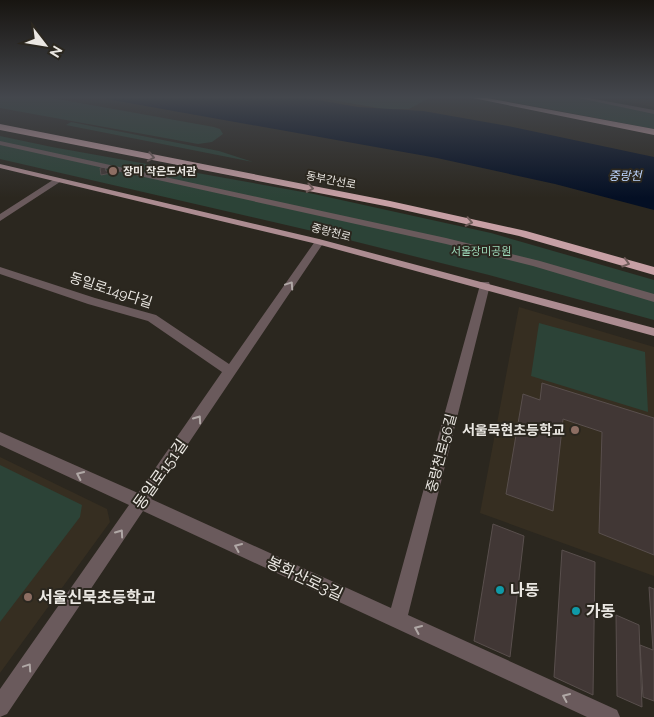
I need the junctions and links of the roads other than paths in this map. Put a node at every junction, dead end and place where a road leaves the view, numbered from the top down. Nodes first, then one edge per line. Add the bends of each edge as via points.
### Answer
1 (23, 131) edge
2 (0, 143) edge
3 (0, 166) edge
4 (59, 180) junction
5 (0, 218) edge
6 (319, 242) junction
7 (0, 270) edge
8 (654, 271) edge
9 (485, 285) junction
10 (654, 298) edge
11 (654, 332) edge
12 (231, 371) junction
13 (0, 438) edge
14 (140, 503) junction
15 (398, 620) junction
16 (0, 707) edge
17 (610, 717) edge

1 -> 8 highway, 동부간선로 via 390,204 512,231
2 - 10 street via 446,241
3 - 4 main road, 중랑천로
4 - 5 street
4 - 6 main road, 중랑천로
6 - 9 main road, 중랑천로
12 -> 6 street, 동일로151길
7 - 12 street, 동일로149다길 via 92,302 152,318
9 - 11 main road, 중랑천로
9 - 15 street, 중랑천로56길
14 -> 12 street, 동일로151길
14 -> 13 street, 봉화산로3길
15 -> 14 street, 봉화산로3길
16 -> 14 street, 동일로151길
17 -> 15 street, 봉화산로3길

